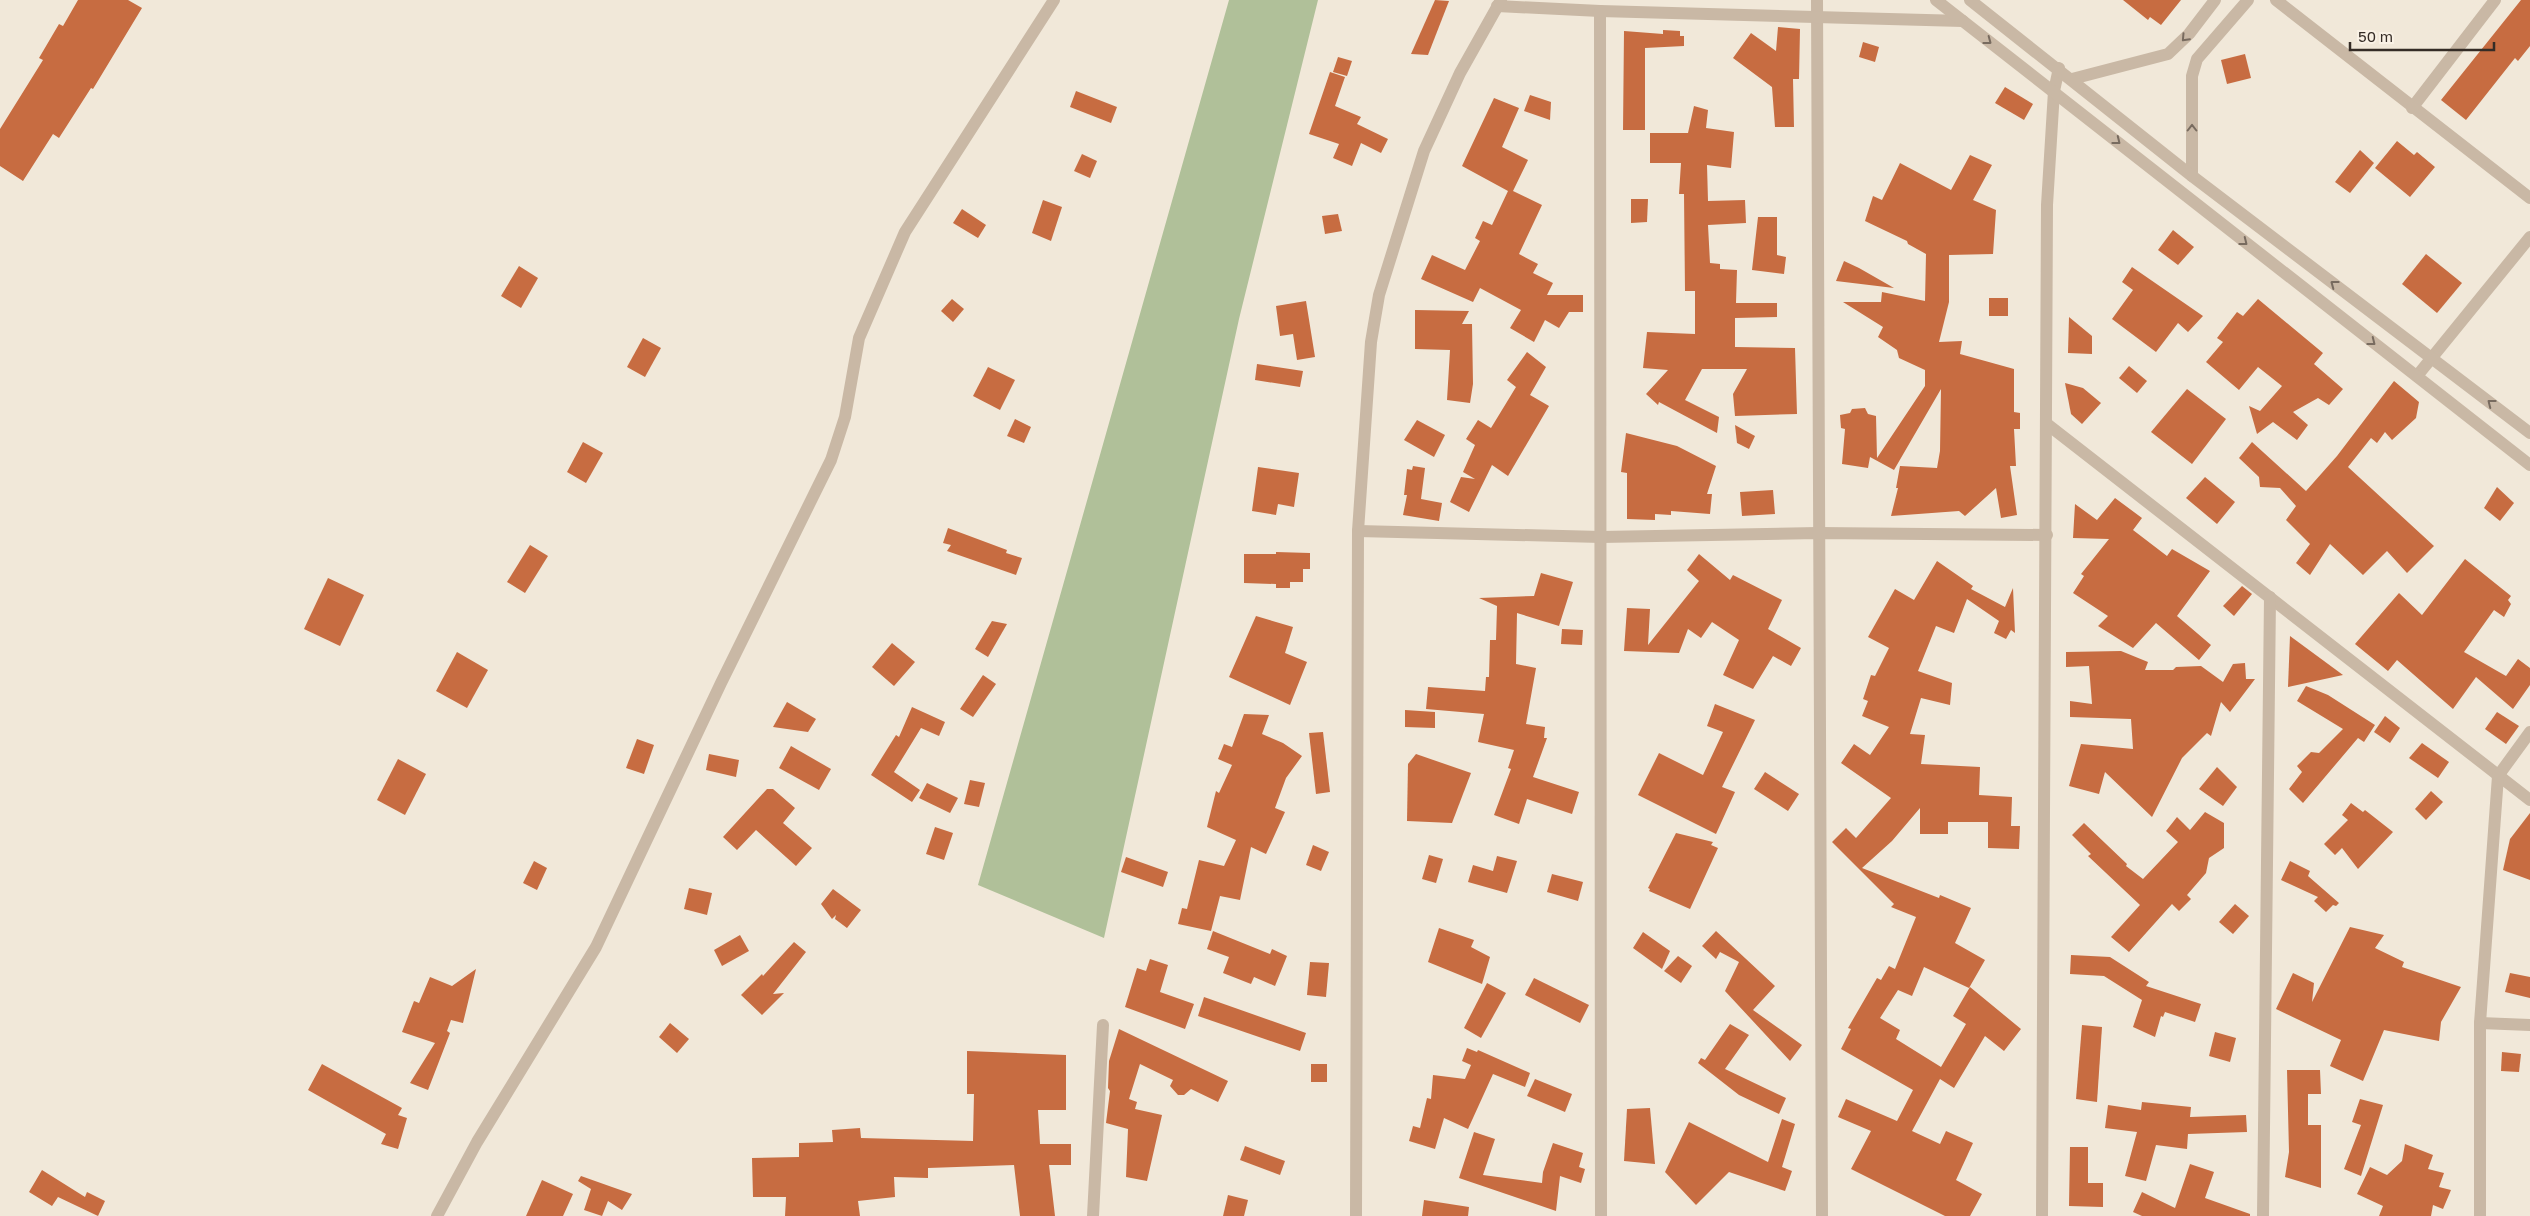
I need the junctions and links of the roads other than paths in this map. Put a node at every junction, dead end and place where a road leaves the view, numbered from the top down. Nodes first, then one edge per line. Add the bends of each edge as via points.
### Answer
1 (1054, 0) edge
2 (1817, 0) edge
3 (1936, 0) edge
4 (1970, 0) edge
5 (2215, 0) edge
6 (2248, 0) edge
7 (2276, 0) edge
8 (2495, 0) edge
9 (1499, 3) edge
10 (1600, 11) junction
11 (1816, 16) junction
12 (1963, 21) junction
13 (2059, 68) junction
14 (2072, 79) junction
15 (2054, 91) junction
16 (2412, 108) junction
17 (2192, 176) junction
18 (2530, 198) edge
19 (2530, 237) edge
20 (2432, 357) junction
21 (2417, 376) junction
22 (2047, 424) junction
23 (2530, 433) edge
24 (2530, 466) edge
25 (1358, 531) junction
26 (1818, 533) junction
27 (2047, 535) junction
28 (1601, 537) junction
29 (2270, 597) junction
30 (2530, 732) edge
31 (2498, 776) junction
32 (2530, 800) edge
33 (2480, 1023) junction
34 (1103, 1025) dead end
35 (2530, 1025) edge
36 (436, 1216) edge
37 (1092, 1216) edge
38 (1356, 1216) edge
39 (1601, 1216) edge
40 (1822, 1216) edge
41 (2042, 1216) edge
42 (2263, 1216) edge
43 (2480, 1216) edge

1 - 36 street via 905,232 859,338 845,417 832,460 596,947
2 - 11 street
3 - 12 street
4 - 13 street
5 -> 14 street via 2189,34 2168,54
17 -> 6 street via 2192,76 2197,59
7 - 16 street
8 - 16 street
9 - 10 street
9 - 25 street via 1460,74 1424,151 1379,295 1371,342
10 - 11 street
10 - 28 street
11 - 12 street
11 - 26 street
12 -> 15 street
13 - 14 street
13 - 15 street
14 - 17 street
15 -> 21 street
15 - 22 street via 2047,205
16 - 18 street
20 -> 17 street
19 - 20 street
20 - 21 street
23 -> 20 street
21 - 24 street
22 - 27 street
22 - 29 street
25 - 28 street
25 - 38 street
26 - 27 street
26 - 28 street
26 - 40 street
27 - 41 street
28 - 39 street
29 - 31 street
29 - 42 street
30 - 31 street
31 - 32 street
31 - 33 street
33 - 35 street
33 - 43 street
34 - 37 street

